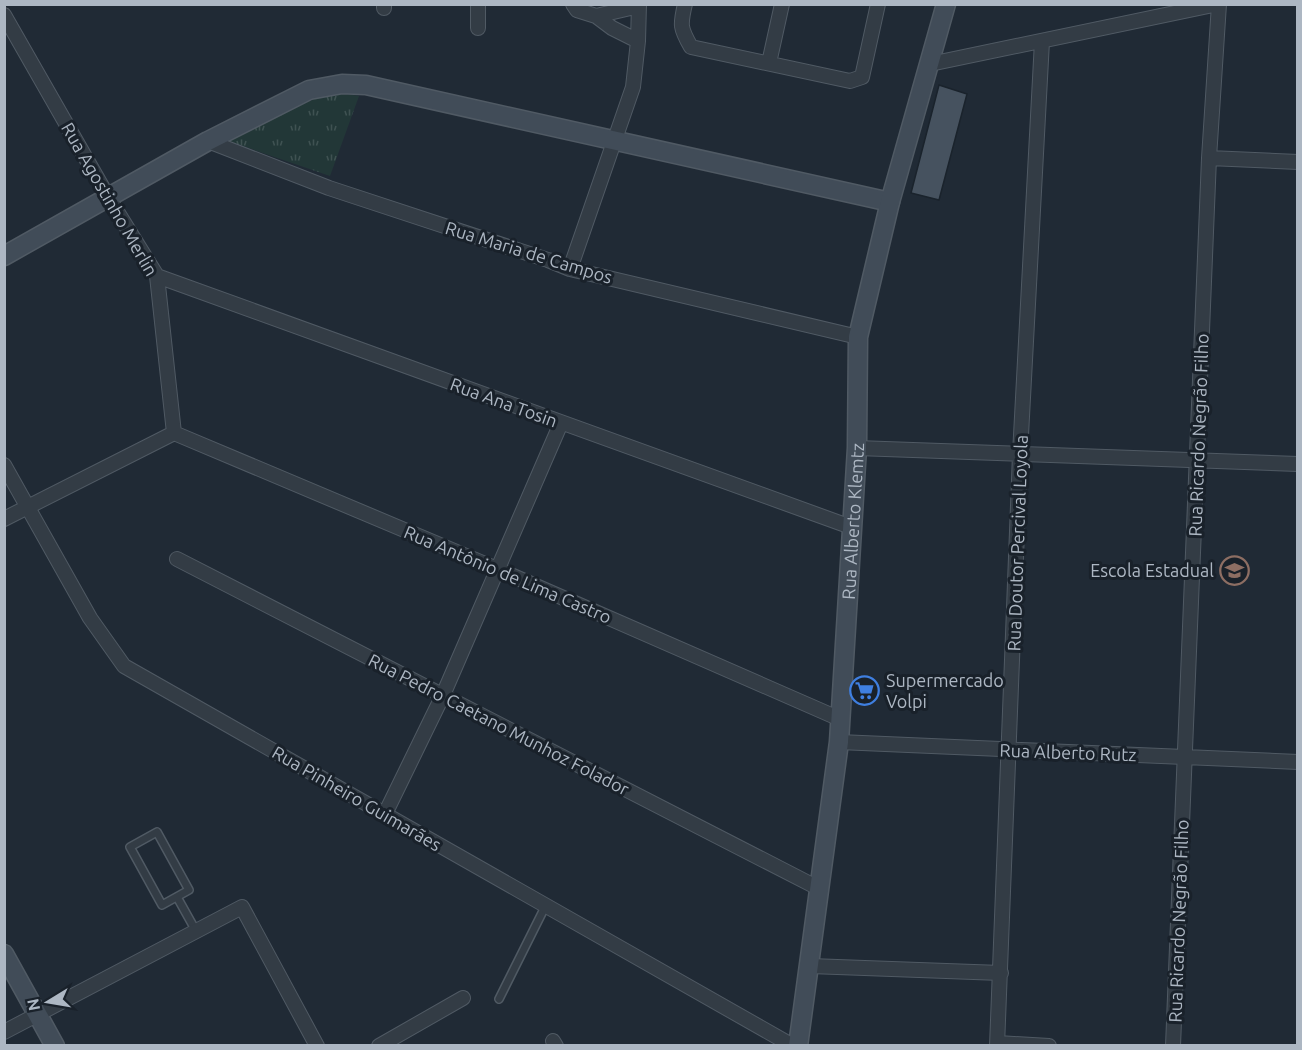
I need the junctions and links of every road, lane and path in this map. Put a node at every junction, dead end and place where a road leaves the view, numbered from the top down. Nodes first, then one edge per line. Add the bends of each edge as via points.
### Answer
1 (478, 4) edge
2 (573, 4) edge
3 (685, 4) edge
4 (782, 4) edge
5 (878, 4) edge
6 (946, 4) edge
7 (1218, 4) edge
8 (639, 5) edge
9 (4, 15) edge
10 (596, 16) junction
11 (478, 28) dead end
12 (638, 41) junction
13 (1042, 41) junction
14 (769, 63) junction
15 (930, 64) junction
16 (614, 139) junction
17 (208, 141) junction
18 (1209, 158) junction
19 (1298, 162) edge
20 (108, 197) junction
21 (890, 202) junction
22 (4, 256) edge
23 (570, 269) junction
24 (157, 276) junction
25 (858, 337) junction
26 (561, 423) junction
27 (174, 433) junction
28 (857, 448) junction
29 (1020, 454) junction
30 (1198, 460) junction
31 (1298, 464) edge
32 (4, 465) edge
33 (29, 507) junction
34 (4, 519) edge
35 (851, 526) junction
36 (177, 559) dead end
37 (497, 569) junction
38 (443, 695) junction
39 (840, 720) junction
40 (839, 742) junction
41 (1009, 750) junction
42 (1185, 757) junction
43 (1298, 762) edge
44 (385, 814) junction
45 (820, 889) junction
46 (177, 897) junction
47 (546, 905) junction
48 (196, 931) junction
49 (4, 954) edge
50 (810, 966) junction
51 (1001, 973) junction
52 (463, 998) dead end
53 (499, 999) dead end
54 (37, 1014) junction
55 (4, 1032) edge
56 (998, 1044) edge
57 (55, 1046) edge
58 (317, 1046) edge
59 (379, 1046) edge
60 (794, 1046) edge
61 (798, 1046) edge
62 (1049, 1046) edge
63 (1173, 1046) edge

1 - 11 street
2 - 10 street via 577,10
3 - 14 street via 681,31 691,46
4 - 14 street
5 - 14 street via 862,77 850,81
6 - 15 street, Rua Alberto Klemtz
7 - 13 street
7 - 18 street, Rua Ricardo Negrão Filho
8 - 10 street
8 - 12 street
9 - 20 street, Rua Agostinho Merlin
10 - 12 street
12 - 16 street via 633,87
13 - 15 street
13 - 29 street, Rua Doutor Percival Loyola
15 - 21 street, Rua Alberto Klemtz
16 - 17 street via 366,85 342,84 309,90
16 - 21 street
16 - 23 street
17 - 20 street
17 - 23 street, Rua Maria de Campos via 329,188
18 - 19 street
18 - 30 street, Rua Ricardo Negrão Filho
20 - 22 street
20 - 24 street, Rua Agostinho Merlin
21 - 25 street, Rua Alberto Klemtz
23 - 25 street, Rua Maria de Campos
24 - 26 street, Rua Ana Tosin
24 - 27 street, Rua Agostinho Merlin
25 - 28 street, Rua Alberto Klemtz
26 - 35 street, Rua Ana Tosin
26 - 37 street
27 - 33 street
27 - 37 street, Rua Antônio de Lima Castro
28 - 29 street
28 - 35 street, Rua Alberto Klemtz
29 - 30 street
29 - 41 street, Rua Doutor Percival Loyola
30 - 31 street
30 - 42 street, Rua Ricardo Negrão Filho
32 - 33 street, Rua Pinheiro Guimarães
33 - 34 street
33 - 44 street, Rua Pinheiro Guimarães via 90,618 124,666
35 - 39 street, Rua Alberto Klemtz
36 - 38 street, Rua Pedro Caetano Munhoz Folador
37 - 38 street
37 - 39 street, Rua Antônio de Lima Castro
38 - 44 street
38 - 45 street, Rua Pedro Caetano Munhoz Folador
39 - 40 street, Rua Alberto Klemtz
40 - 41 street, Rua Alberto Rutz
40 - 45 street, Rua Alberto Klemtz
41 - 42 street, Rua Alberto Rutz
41 - 51 street, Rua Doutor Percival Loyola
42 - 43 street, Rua Alberto Rutz
42 - 63 street, Rua Ricardo Negrão Filho
44 - 47 street, Rua Pinheiro Guimarães
45 - 50 street, Rua Alberto Klemtz
46 - 46 lane via 189,890 157,832 130,847 162,905
46 - 48 lane
47 - 53 lane
47 - 60 street, Rua Pinheiro Guimarães
48 - 54 street
48 - 58 street via 242,907
49 - 54 street
50 - 51 street
50 - 61 street, Rua Alberto Klemtz
51 - 56 street, Rua Doutor Percival Loyola
52 - 59 street
54 - 55 street
54 - 57 street
56 - 62 street

